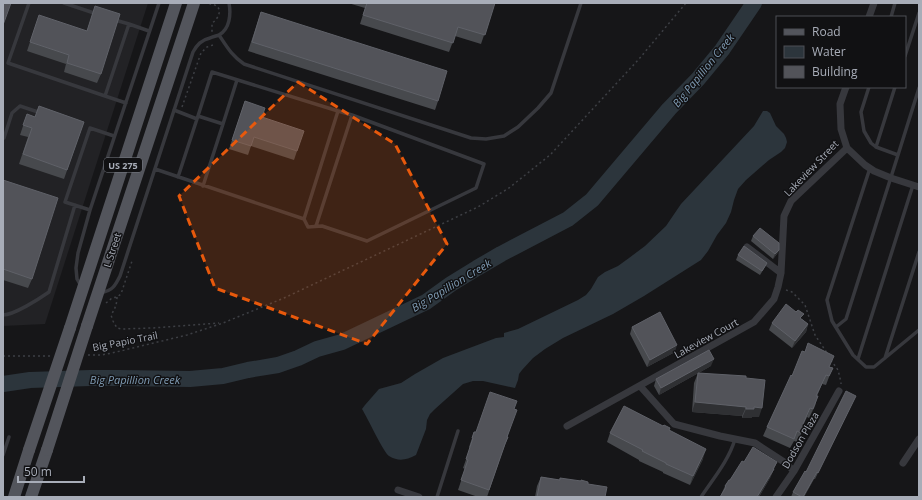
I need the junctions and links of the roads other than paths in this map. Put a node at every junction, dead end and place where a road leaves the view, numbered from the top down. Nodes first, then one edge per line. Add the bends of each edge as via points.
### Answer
1 (29, 3) edge
2 (64, 3) edge
3 (159, 3) edge
4 (176, 3) edge
5 (194, 3) edge
6 (229, 3) edge
7 (581, 3) edge
8 (874, 3) edge
9 (895, 3) edge
10 (919, 13) edge
11 (101, 15) edge
12 (869, 16) edge
13 (891, 16) edge
14 (108, 18) edge
15 (129, 24) junction
16 (149, 31) junction
17 (219, 35) junction
18 (906, 53) edge
19 (237, 80) junction
20 (846, 88) edge
21 (869, 88) edge
22 (895, 88) edge
23 (919, 88) edge
24 (105, 96) junction
25 (126, 103) junction
26 (174, 110) junction
27 (338, 111) junction
28 (48, 115) edge
29 (352, 115) junction
30 (198, 117) junction
31 (223, 124) junction
32 (83, 126) edge
33 (90, 128) junction
34 (114, 136) junction
35 (4, 138) dead end
36 (876, 147) junction
37 (847, 148) junction
38 (898, 155) junction
39 (870, 168) junction
40 (155, 170) junction
41 (178, 177) junction
42 (891, 178) junction
43 (204, 186) junction
44 (916, 186) edge
45 (76, 206) junction
46 (90, 210) junction
47 (784, 216) joint
48 (304, 219) junction
49 (316, 226) junction
50 (747, 247) edge
51 (919, 252) edge
52 (781, 273) junction
53 (82, 289) junction
54 (98, 294) junction
55 (3, 315) edge
56 (836, 327) junction
57 (919, 330) edge
58 (885, 358) junction
59 (858, 359) junction
60 (640, 386) junction
61 (838, 391) road end
62 (566, 426) dead end
63 (458, 431) dead end
64 (9, 437) dead end
65 (735, 439) junction
66 (919, 439) edge
67 (3, 455) edge
68 (903, 463) dead end
69 (794, 471) junction
70 (398, 490) dead end
71 (14, 497) edge
72 (31, 497) edge
73 (419, 497) edge
74 (437, 497) edge
75 (701, 497) edge
76 (776, 497) edge

1 - 24 lane via 8,63
2 - 11 lane
3 - 16 lane
4 - 53 main road, L Street / US 275
5 - 54 main road, L Street / US 275
6 - 17 lane via 228,23
7 - 17 lane via 551,93 518,127 504,136 486,139 471,138 244,64 228,49
8 - 12 street
9 - 13 lane
10 - 18 lane
14 - 15 lane
15 - 16 lane
15 - 24 lane
16 - 25 lane
17 - 26 lane via 203,40 197,45
19 - 27 lane
19 - 30 lane via 212,72
19 - 31 lane
20 - 37 street, Lakeview Street via 840,104 841,128
21 - 36 lane via 861,112 864,130
22 - 36 lane
23 - 38 lane
24 - 25 lane
25 - 34 lane
26 - 30 lane
26 - 40 lane
27 - 29 lane
27 - 48 lane
28 - 35 lane via 20,106 12,112
29 - 49 lane
29 - 49 lane via 484,164 476,188 367,241
30 - 31 lane
30 - 41 lane
31 - 43 lane
32 - 33 lane
33 - 34 lane
33 - 45 lane via 65,202
34 - 46 lane
36 - 38 lane
37 - 39 street
37 - 47 street, Lakeview Street via 791,201
38 - 42 lane
39 - 42 street
39 - 56 lane via 827,300
40 - 41 lane
40 - 54 lane via 120,276 112,289
41 - 43 lane
42 - 44 street
42 - 56 lane via 846,319
43 - 48 lane
44 - 59 lane
45 - 46 lane
45 - 55 lane via 49,292 23,308
46 - 53 lane via 76,268 76,279
47 - 52 street, Lakeview Court
48 - 49 lane via 308,227
50 - 52 street
51 - 58 lane
52 - 60 street, Lakeview Court via 774,299 754,322
53 - 71 main road, L Street / US 275, bridge
54 - 72 main road, L Street / US 275, bridge
56 - 59 lane
57 - 58 lane
58 - 59 lane via 874,367 866,368
60 - 62 street, Lakeview Court
60 - 65 street via 674,424
61 - 69 street, Dodson Plaza
63 - 74 lane
64 - 67 lane
65 - 69 street via 755,443
65 - 75 lane via 728,457
66 - 68 street
69 - 76 street, Dodson Plaza
70 - 73 street

